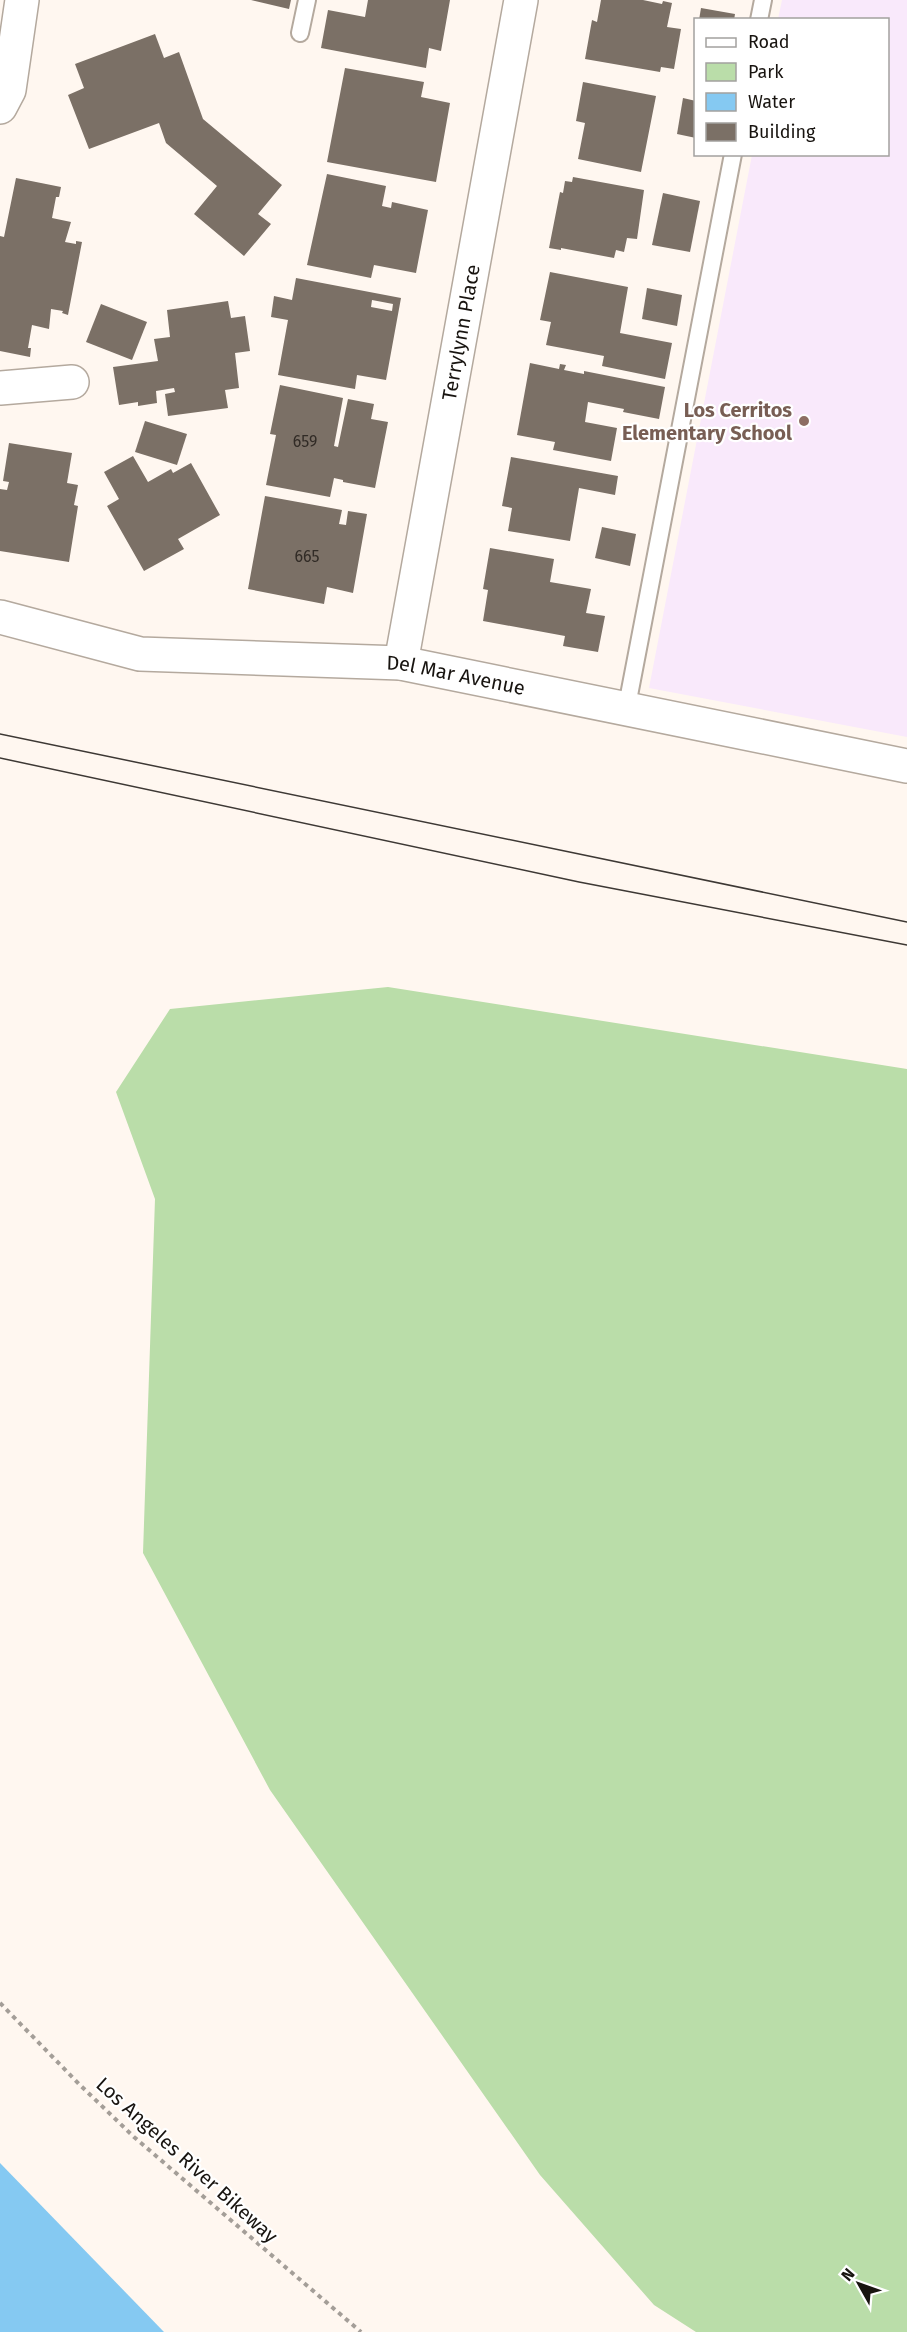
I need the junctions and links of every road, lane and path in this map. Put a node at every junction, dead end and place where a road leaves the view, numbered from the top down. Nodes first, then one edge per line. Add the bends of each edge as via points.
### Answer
1 (22, 0) edge
2 (307, 0) edge
3 (520, 0) edge
4 (763, 0) edge
5 (759, 18) edge
6 (300, 33) dead end
7 (0, 107) edge
8 (733, 156) edge
9 (72, 382) dead end
10 (0, 388) edge
11 (0, 617) edge
12 (400, 663) junction
13 (626, 711) junction
14 (907, 766) edge
15 (0, 2003) edge
16 (361, 2332) edge

1 - 7 street via 9,90
2 - 6 lane
3 - 12 street, Terrylynn Place
4 - 5 lane
8 - 13 lane
9 - 10 street
11 - 12 street, Del Mar Avenue via 140,654
12 - 13 street, Del Mar Avenue
13 - 14 street, Del Mar Avenue
15 - 16 path, Los Angeles River Bikeway via 134,2137

